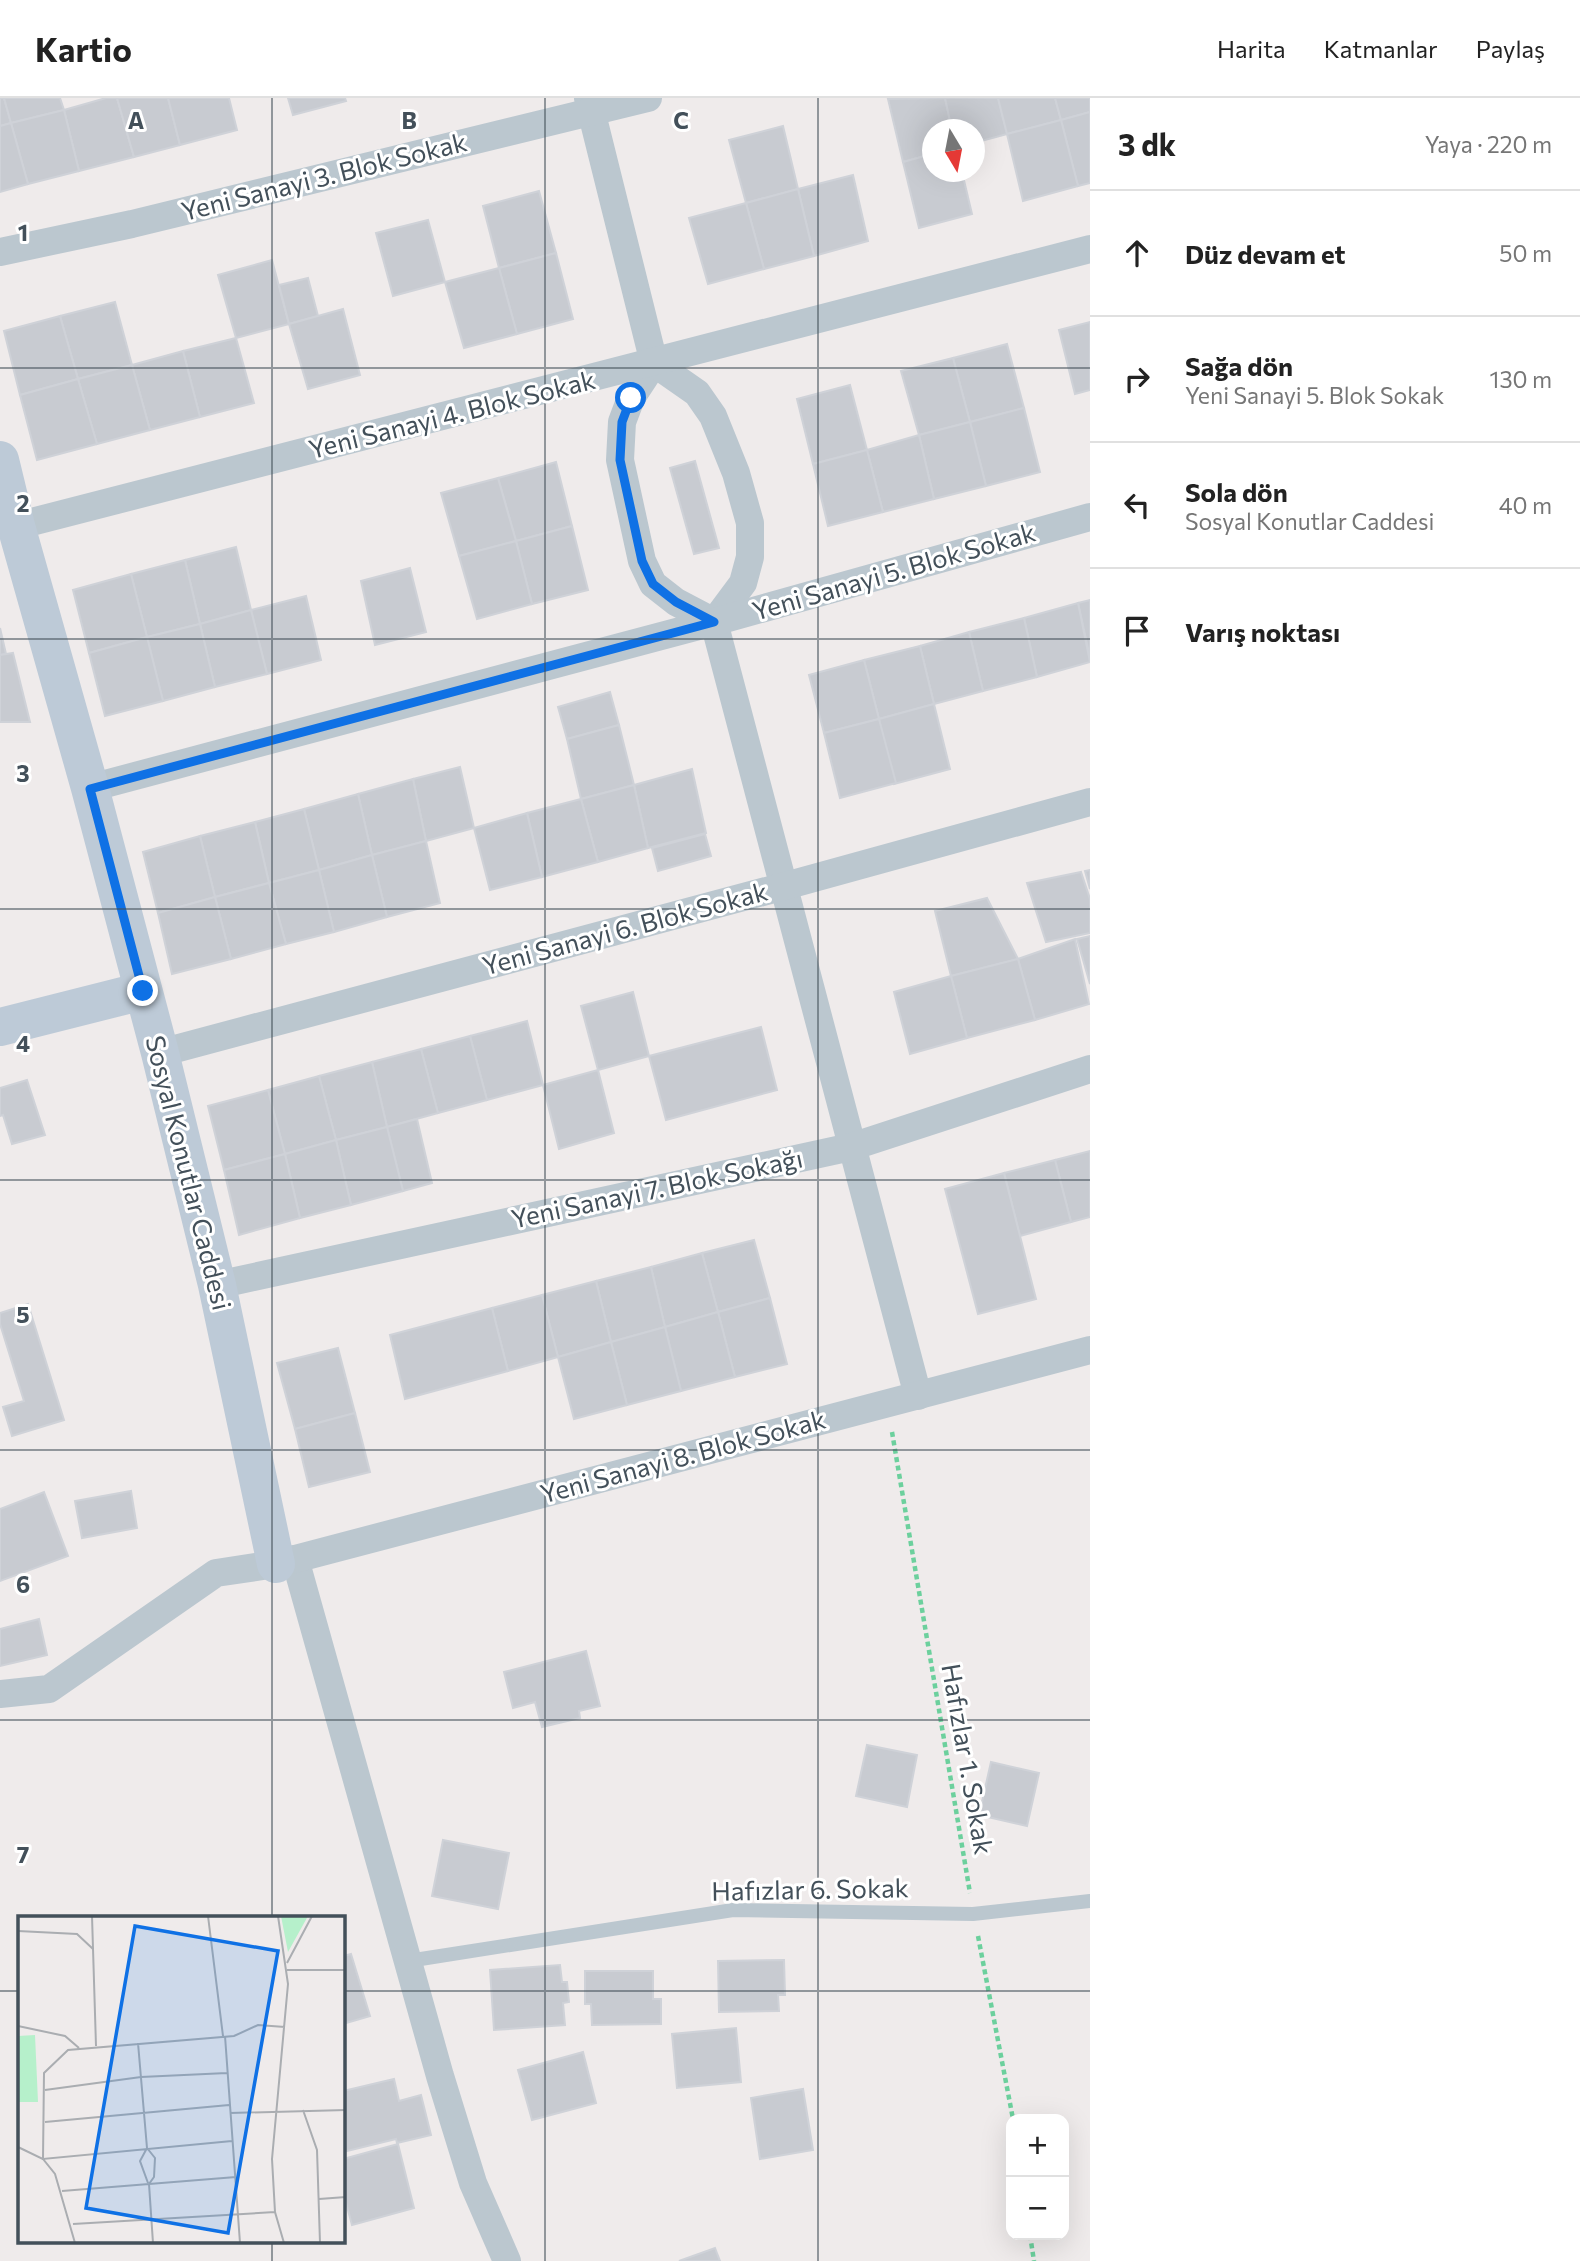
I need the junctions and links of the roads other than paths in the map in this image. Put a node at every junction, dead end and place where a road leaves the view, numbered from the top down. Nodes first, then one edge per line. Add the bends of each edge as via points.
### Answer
1 (648, 98) edge
2 (590, 105) edge
3 (1090, 249) edge
4 (0, 252) edge
5 (654, 363) junction
6 (0, 460) edge
7 (1090, 517) edge
8 (16, 526) junction
9 (714, 622) junction
10 (90, 789) junction
11 (1090, 802) edge
12 (785, 886) junction
13 (143, 991) junction
14 (0, 1027) edge
15 (160, 1053) junction
16 (1090, 1069) edge
17 (851, 1147) junction
18 (217, 1285) junction
19 (1090, 1350) edge
20 (918, 1396) junction
21 (286, 1562) junction
22 (0, 1694) edge
23 (1090, 1901) edge
24 (408, 1961) junction
25 (507, 2261) edge

1 - 2 street, Yeni Sanayi 3. Blok Sokak
2 - 4 street, Yeni Sanayi 3. Blok Sokak via 132,224
2 - 5 street
3 - 5 street, Yeni Sanayi 4. Blok Sokak
5 - 8 street, Yeni Sanayi 4. Blok Sokak
5 - 9 street via 697,393 713,416 750,523 750,557 743,583
5 - 9 street via 631,398 622,422 620,460 642,561 653,584
6 - 8 street, Sosyal Konutlar Caddesi
7 - 9 street, Yeni Sanayi 5. Blok Sokak
8 - 10 street, Sosyal Konutlar Caddesi
9 - 10 street, Yeni Sanayi 5. Blok Sokak
9 - 12 street
10 - 13 street, Sosyal Konutlar Caddesi
11 - 12 street, Yeni Sanayi 6. Blok Sokak
12 - 15 street, Yeni Sanayi 6. Blok Sokak
12 - 17 street
13 - 14 street
13 - 15 street, Sosyal Konutlar Caddesi
15 - 18 street, Sosyal Konutlar Caddesi
16 - 17 street, Yeni Sanayi 7. Blok Sokağı
17 - 18 street, Yeni Sanayi 7. Blok Sokağı
17 - 20 street
18 - 21 street, Sosyal Konutlar Caddesi
19 - 20 street, Yeni Sanayi 8. Blok Sokak
20 - 21 street, Yeni Sanayi 8. Blok Sokak
21 - 22 street, Yeni Sanayi 8. Blok Sokak via 216,1573 49,1689
21 - 24 street
23 - 24 lane, Hafızlar 6. Sokak via 973,1914 733,1910
24 - 25 street via 473,2183

